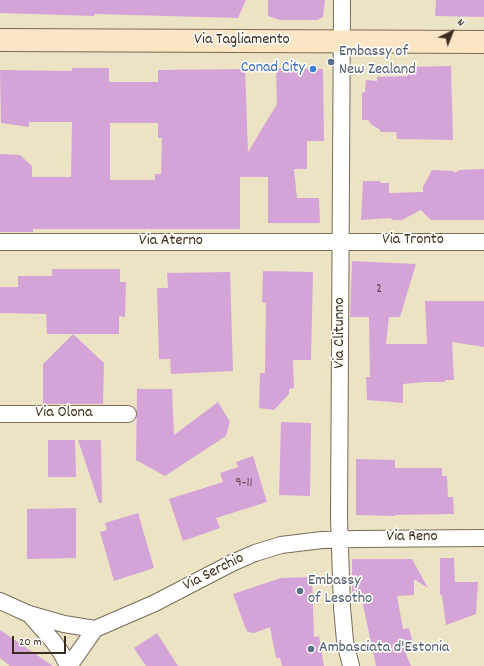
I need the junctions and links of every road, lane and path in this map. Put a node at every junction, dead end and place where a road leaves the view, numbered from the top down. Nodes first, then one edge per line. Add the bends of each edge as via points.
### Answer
1 (342, 0) edge
2 (0, 40) edge
3 (342, 42) junction
4 (484, 42) edge
5 (342, 241) junction
6 (0, 242) edge
7 (484, 242) edge
8 (0, 414) edge
9 (128, 414) dead end
10 (484, 538) edge
11 (340, 540) junction
12 (0, 601) edge
13 (29, 614) junction
14 (95, 629) junction
15 (69, 666) edge
16 (351, 666) edge

1 - 3 street, Via Clitunno
2 - 3 street, Via Tagliamento
3 - 4 street, Via Tagliamento
3 - 5 street, Via Clitunno
5 - 6 street, Via Aterno
5 - 7 street, Via Tronto
5 - 11 street, Via Clitunno
8 - 9 street, Via Olona
10 - 11 street, Via Reno
11 - 14 street, Via Serchio via 290,544 255,553 155,603
11 - 16 street, Via Clitunno via 344,632
12 - 13 street
13 - 14 street
13 - 15 street via 53,641
14 - 15 street

